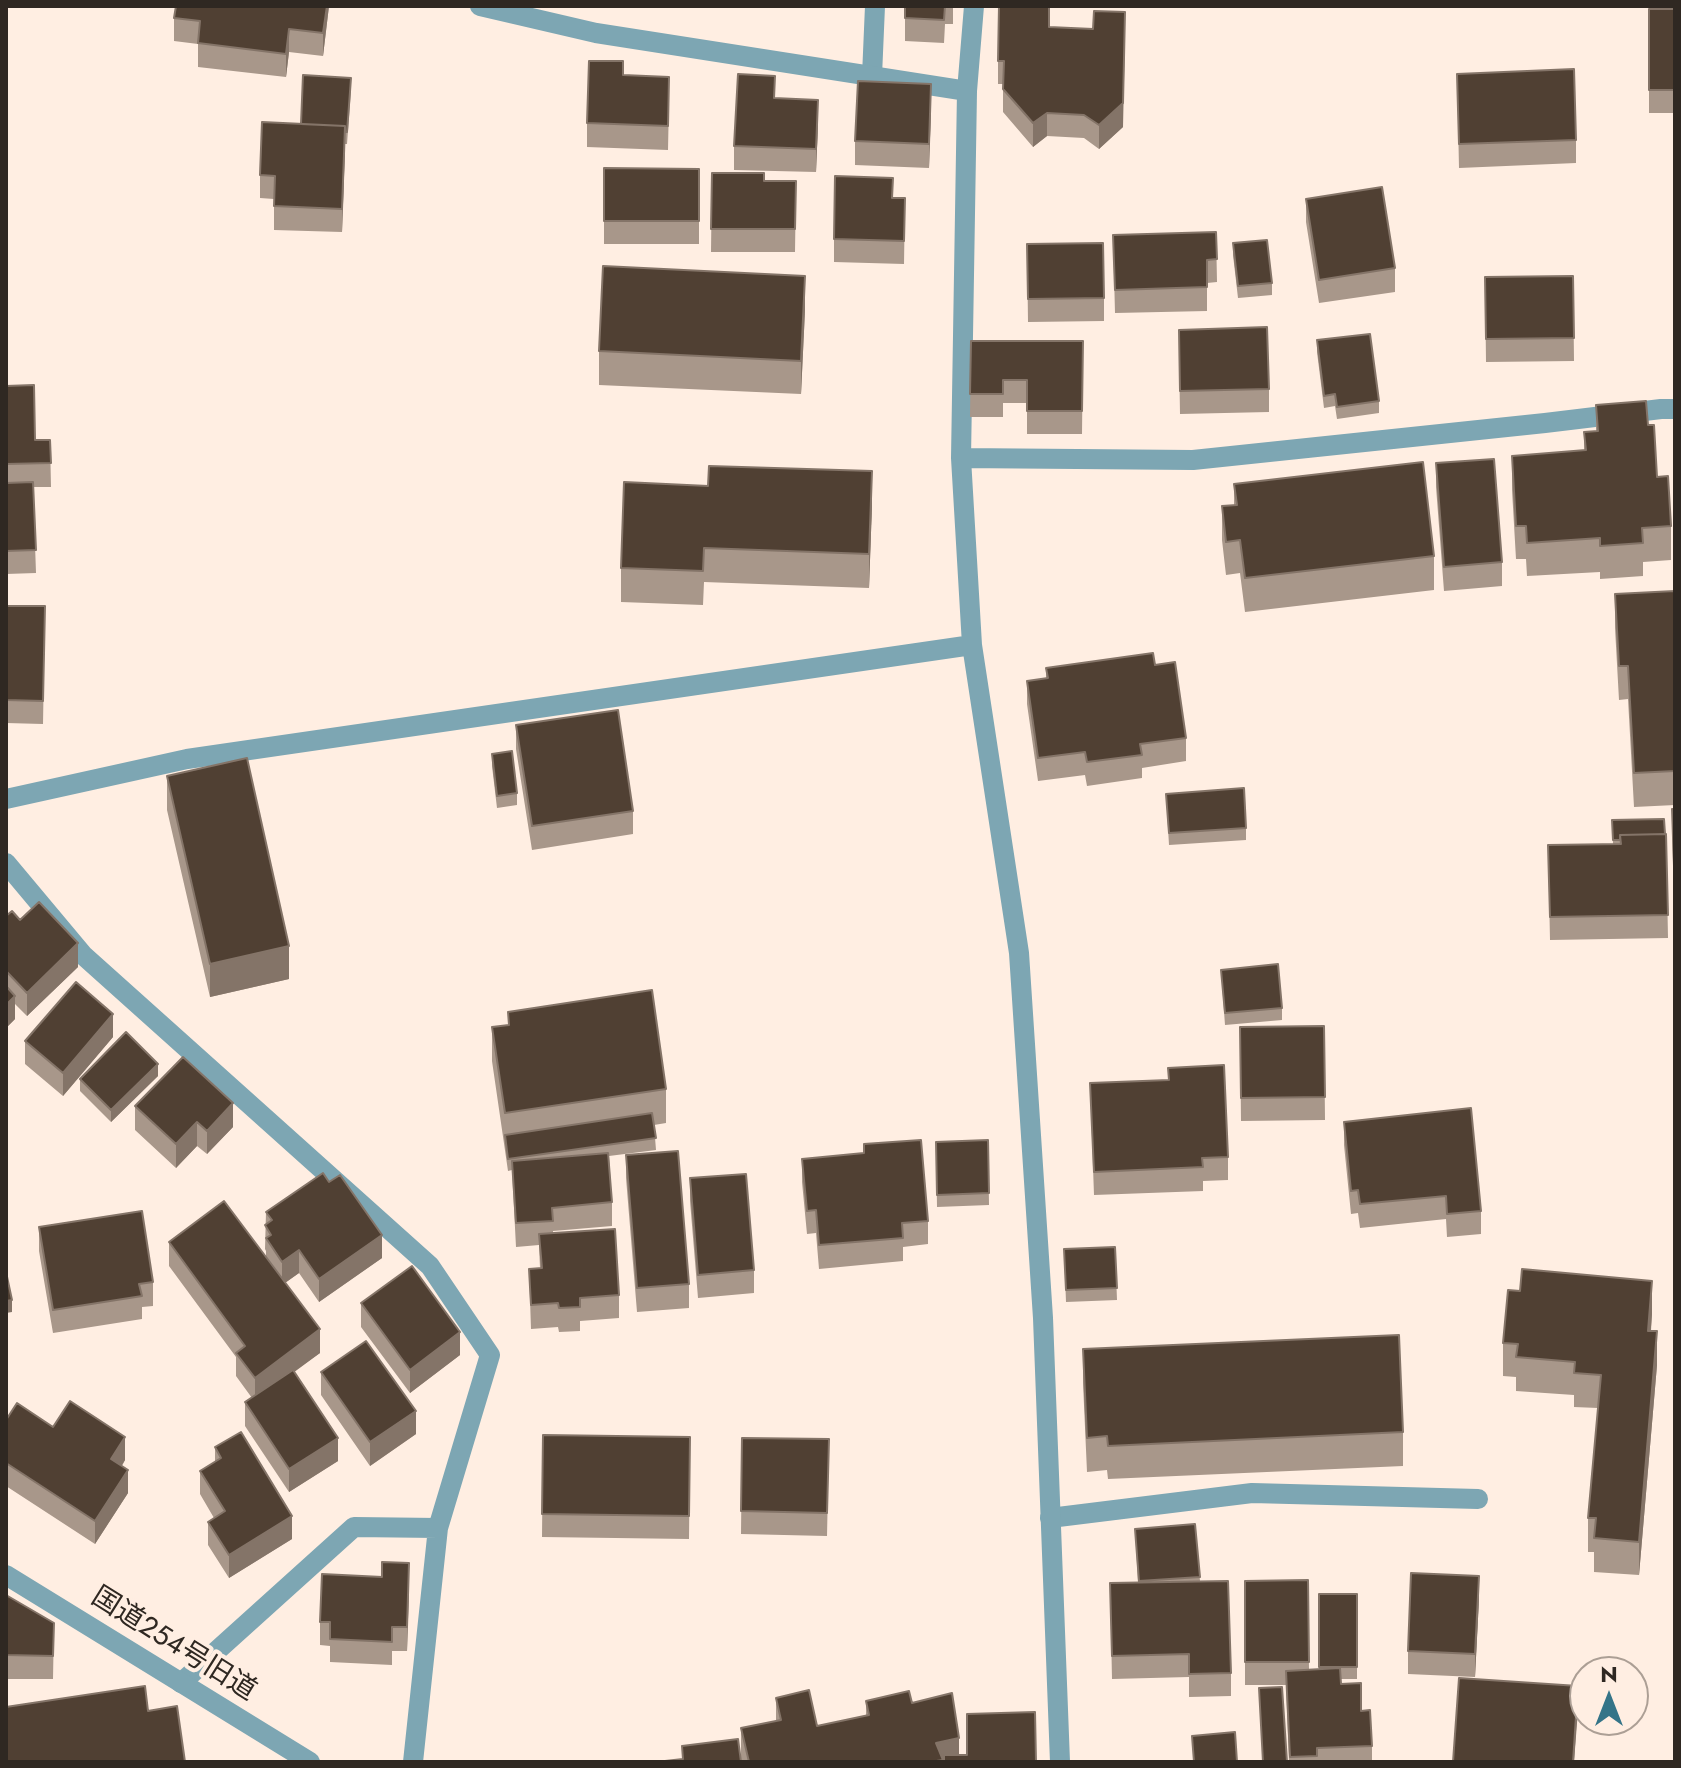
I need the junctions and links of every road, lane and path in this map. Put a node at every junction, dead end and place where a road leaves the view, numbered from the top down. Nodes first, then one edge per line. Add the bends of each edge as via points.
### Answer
1 (480, 6) edge
2 (875, 6) edge
3 (974, 6) edge
4 (872, 76) junction
5 (967, 91) junction
6 (1675, 409) edge
7 (961, 458) junction
8 (972, 645) junction
9 (6, 799) edge
10 (6, 863) edge
11 (1478, 1499) dead end
12 (1050, 1518) junction
13 (438, 1528) junction
14 (6, 1575) edge
15 (181, 1683) junction
16 (310, 1762) edge
17 (413, 1762) edge
18 (1060, 1762) edge

1 - 4 street via 596,33
2 - 4 street
3 - 5 street
4 - 5 street
5 - 7 street
6 - 7 street via 1193,460
7 - 8 street
8 - 9 street via 187,759
8 - 12 street via 1019,953
10 - 13 street via 83,955 430,1266 490,1355
11 - 12 street via 1252,1493
12 - 18 street
13 - 15 street via 354,1527
13 - 17 street
14 - 15 street, 国道254号旧道
15 - 16 street, 国道254号旧道

